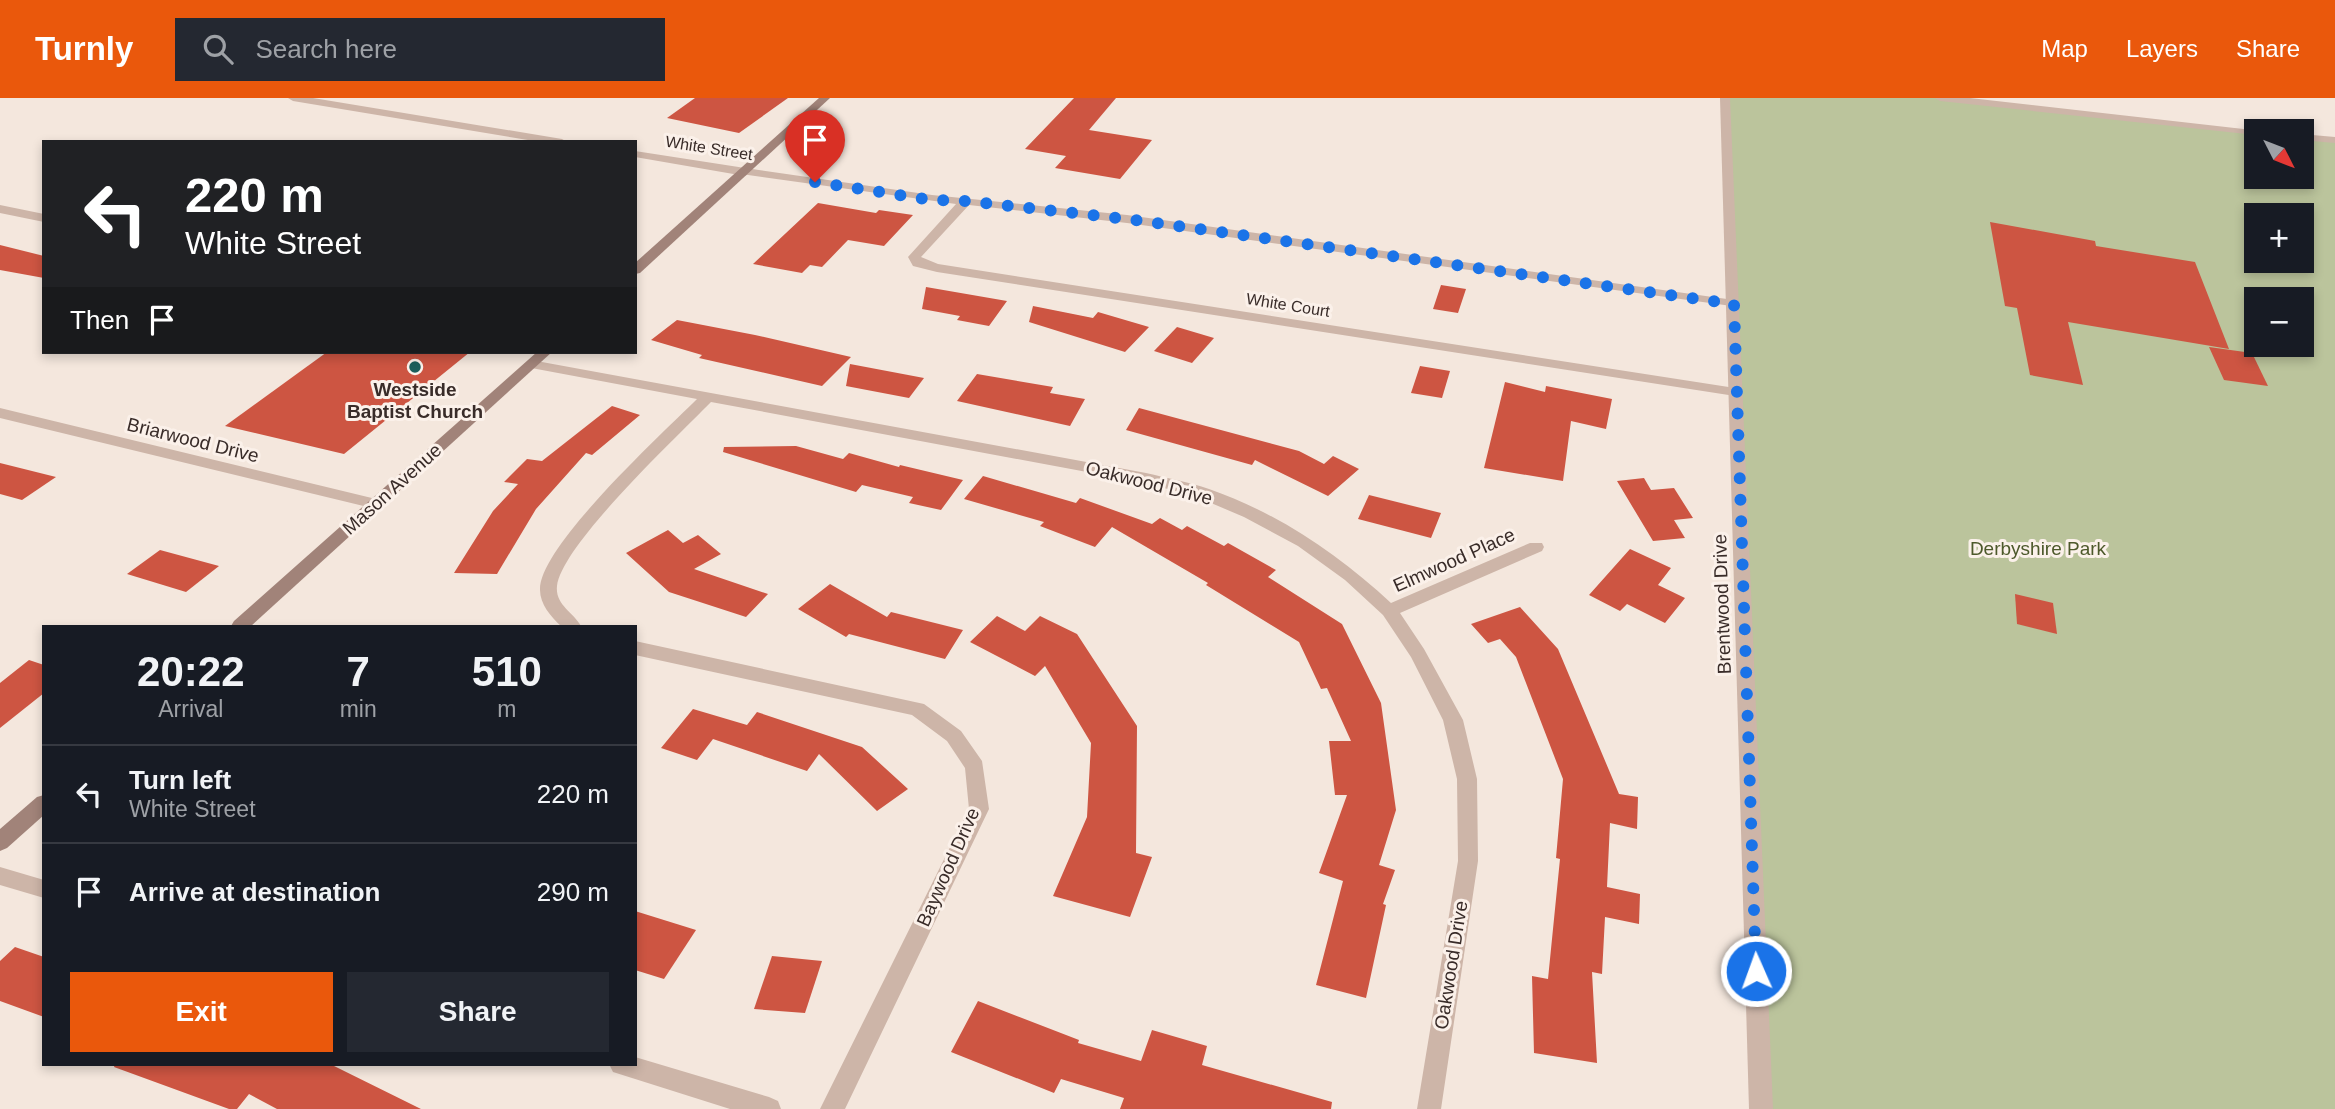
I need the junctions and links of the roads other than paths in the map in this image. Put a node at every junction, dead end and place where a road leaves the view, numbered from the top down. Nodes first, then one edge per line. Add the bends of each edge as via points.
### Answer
1 (293, 98) edge
2 (825, 98) edge
3 (1725, 98) edge
4 (1940, 98) edge
5 (2244, 131) edge
6 (2314, 138) edge
7 (550, 140) edge
8 (2335, 140) edge
9 (637, 153) edge
10 (746, 172) junction
11 (966, 201) junction
12 (0, 209) edge
13 (42, 218) edge
14 (637, 269) edge
15 (1734, 304) junction
16 (543, 354) edge
17 (531, 364) junction
18 (1735, 392) junction
19 (707, 398) junction
20 (0, 413) edge
21 (376, 504) junction
22 (1536, 547) dead end
23 (1389, 611) junction
24 (241, 625) edge
25 (571, 625) edge
26 (637, 648) edge
27 (42, 805) edge
28 (0, 842) edge
29 (0, 876) edge
30 (42, 888) edge
31 (628, 1066) edge
32 (769, 1109) edge
33 (832, 1109) edge
34 (1429, 1109) edge
35 (1761, 1109) edge

1 - 7 street
2 - 10 main road
3 - 15 street, Brentwood Drive
4 - 5 street
6 - 8 street
9 - 10 street, White Street
10 - 11 street, White Street
10 - 14 main road
11 - 15 street, White Street via 1127,219
11 - 18 street, White Court via 914,257 918,263
12 - 13 street
15 - 18 street, Brentwood Drive
16 - 17 main road, Mason Avenue
17 - 19 street, Oakwood Drive
17 - 21 main road, Mason Avenue
18 - 35 street, Brentwood Drive
19 - 23 street, Oakwood Drive via 1203,493 1304,542
19 - 25 street via 560,556 548,585 555,612
20 - 21 street, Briarwood Drive
21 - 24 main road, Mason Avenue
22 - 23 street, Elmwood Place
23 - 34 street, Oakwood Drive via 1453,720 1467,779 1468,861
26 - 33 street, Baywood Drive via 917,709 954,736 975,767 978,809
27 - 28 main road
29 - 30 street
31 - 32 street

